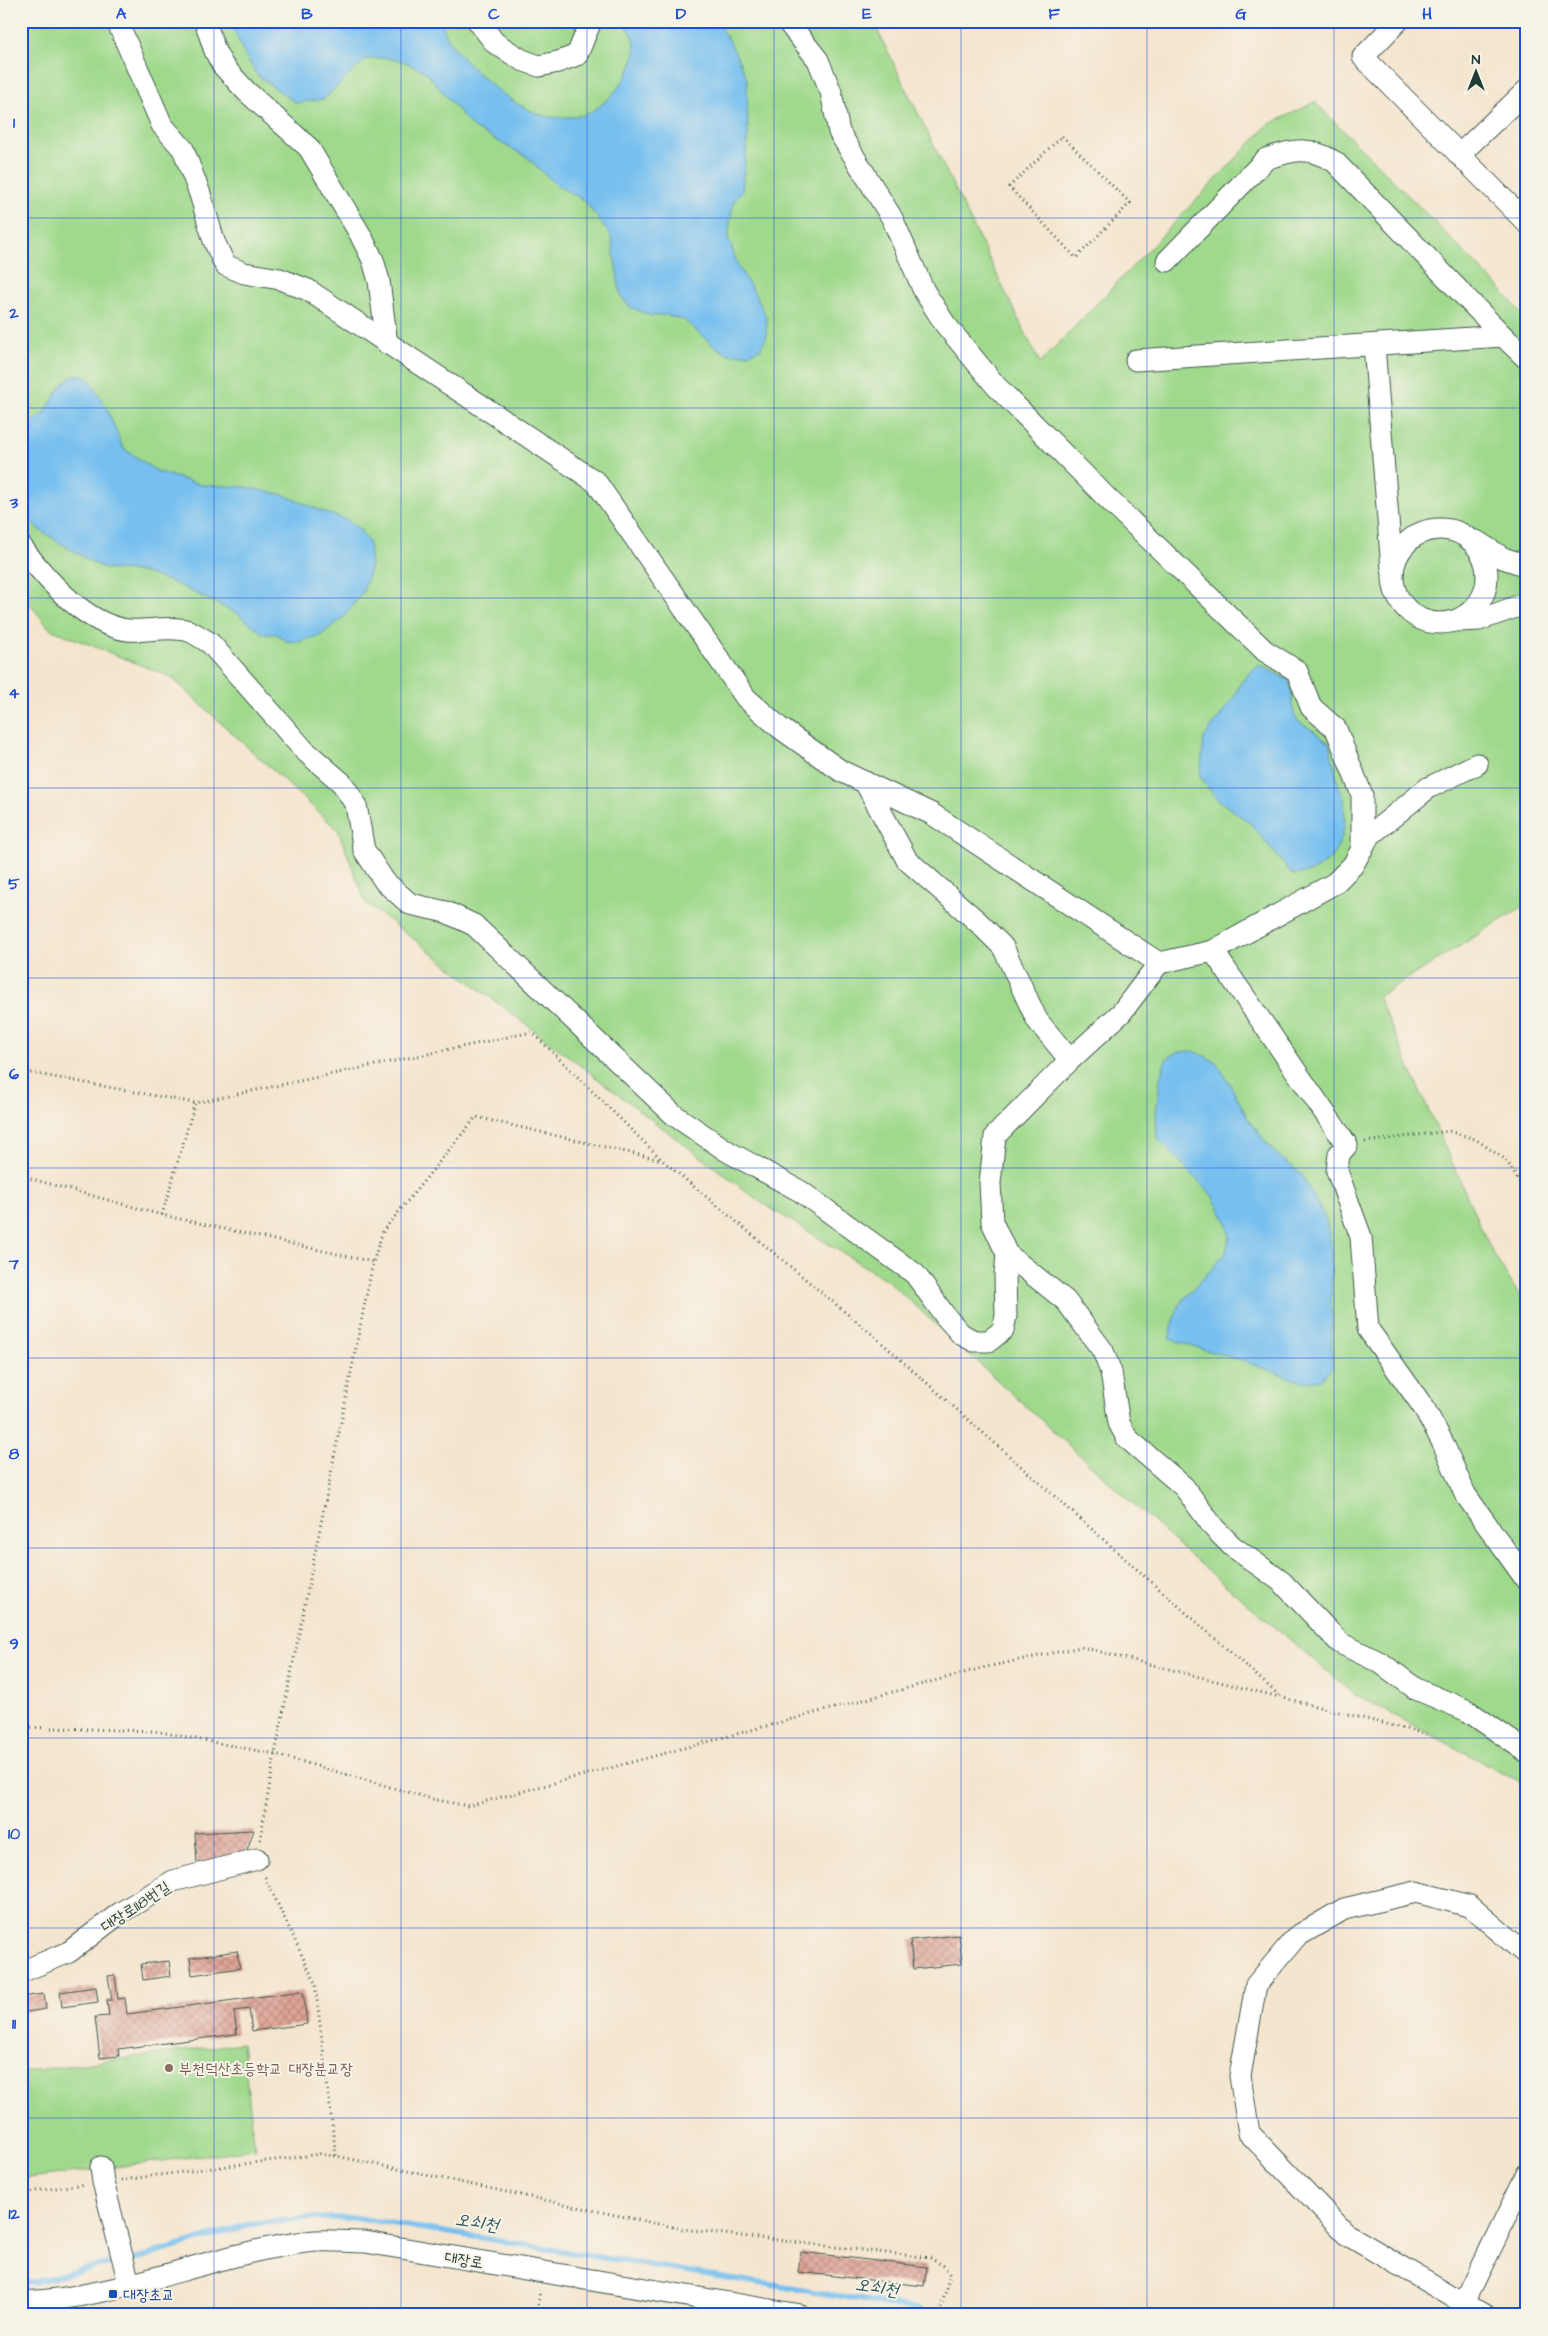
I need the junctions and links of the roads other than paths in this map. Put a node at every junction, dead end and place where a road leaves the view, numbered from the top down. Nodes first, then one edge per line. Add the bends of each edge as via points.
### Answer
1 (116, 21) edge
2 (206, 21) edge
3 (478, 21) edge
4 (591, 21) edge
5 (787, 21) edge
6 (1398, 21) edge
7 (1527, 90) edge
8 (1459, 155) junction
9 (1527, 223) edge
10 (1167, 261) dead end
11 (1503, 336) junction
12 (388, 344) junction
13 (1374, 345) junction
14 (1527, 358) edge
15 (1136, 360) dead end
16 (1466, 536) junction
17 (21, 546) edge
18 (1527, 566) edge
19 (1392, 570) junction
20 (1527, 603) edge
21 (1454, 622) junction
22 (1477, 764) dead end
23 (865, 782) junction
24 (1362, 849) junction
25 (1212, 951) junction
26 (1160, 964) junction
27 (1070, 1060) junction
28 (1007, 1254) junction
29 (1527, 1580) edge
30 (1527, 1752) edge
31 (257, 1859) road end
32 (1527, 1955) edge
33 (21, 1972) edge
34 (102, 2174) road end
35 (1527, 2174) edge
36 (130, 2283) junction
37 (21, 2302) edge
38 (1464, 2303) junction
39 (800, 2315) edge
40 (1484, 2315) edge

1 - 12 street via 162,125 183,149 214,241 226,265 244,274 280,279 308,290
2 - 12 street via 215,51 224,66 246,91 309,148 360,234 379,281
3 - 4 street via 495,43 522,60 539,66 577,55
5 - 24 street via 818,60 831,92 839,132 892,218 924,291 945,324 996,386 1107,498 1265,650 1297,670 1311,707 1336,729 1362,795
6 - 8 street via 1363,57
7 - 8 street
8 - 9 street
10 - 11 street via 1266,159 1287,152 1309,151 1335,162
11 - 13 street
11 - 14 street
12 - 23 street via 596,482 746,698 788,734 840,771
13 - 15 street
13 - 19 street
16 - 18 street via 1503,558
16 - 19 street via 1452,530 1435,529 1420,533 1397,555
16 - 21 street via 1485,560 1486,590 1468,615
17 - 28 street via 39,570 84,610 114,627 189,631 210,643 304,750 342,783 356,805 364,850 385,882 410,904 446,912 474,925 674,1116 727,1151 800,1191 915,1274 946,1317 961,1334 974,1342 989,1342 1003,1330
19 - 21 street via 1393,586 1399,601 1410,613 1424,621
20 - 21 street via 1479,620
22 - 24 street via 1428,788 1369,836
23 - 26 street via 932,814
23 - 27 street via 907,860 1003,947 1037,1020
24 - 25 street via 1335,884
25 - 26 street
25 - 29 street via 1348,1145 1339,1154 1337,1171 1361,1237 1368,1329 1424,1408 1465,1494
26 - 27 street via 1120,1013
27 - 28 street via 995,1136 990,1183 992,1222
28 - 30 street via 1066,1302 1103,1351 1111,1372 1119,1423 1127,1438 1184,1487 1232,1546 1282,1582 1340,1643 1381,1663 1416,1689 1468,1711
31 - 33 street, 대장로118번길 via 173,1881 120,1913 69,1952
32 - 38 street via 1470,1906 1416,1892 1344,1909 1296,1938 1256,1985 1240,2076 1249,2133 1346,2234
34 - 36 street
35 - 38 street
36 - 37 street, 대장로 via 50,2301
36 - 39 street, 대장로 via 270,2248 317,2241 365,2242
38 - 40 street

